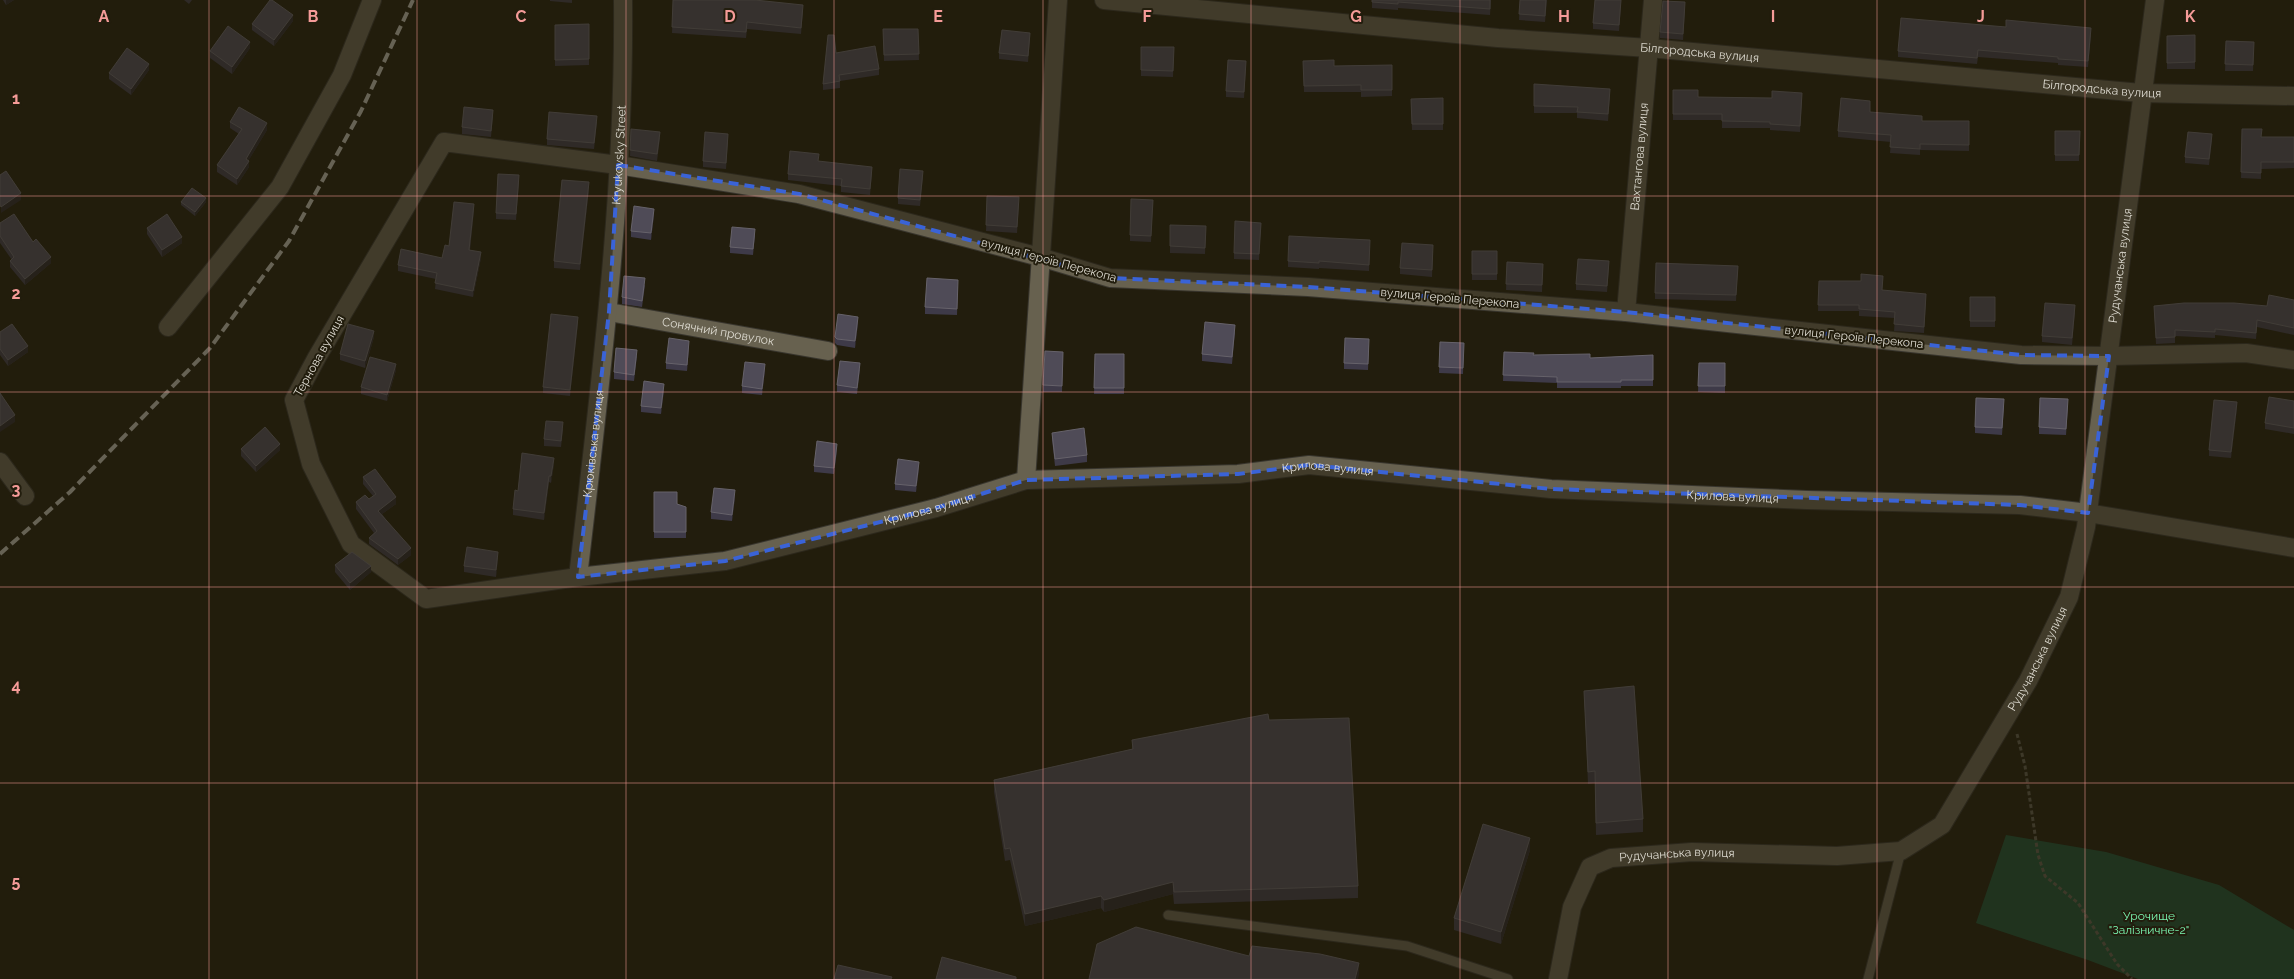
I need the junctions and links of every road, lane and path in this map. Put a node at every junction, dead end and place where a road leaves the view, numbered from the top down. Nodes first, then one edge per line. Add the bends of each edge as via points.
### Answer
1 (372, 0) edge
2 (623, 0) edge
3 (1058, 0) edge
4 (1104, 0) edge
5 (1652, 0) edge
6 (2155, 0) edge
7 (1649, 48) junction
8 (2141, 93) junction
9 (2294, 96) edge
10 (618, 165) junction
11 (1040, 257) junction
12 (609, 312) junction
13 (1626, 312) junction
14 (168, 328) dead end
15 (828, 351) dead end
16 (2109, 356) junction
17 (2294, 360) edge
18 (0, 462) edge
19 (1026, 480) junction
20 (25, 496) dead end
21 (2088, 513) junction
22 (2294, 548) edge
23 (578, 577) junction
24 (2011, 710) junction
25 (1901, 851) junction
26 (1168, 915) dead end
27 (1508, 979) edge
28 (1558, 979) edge
29 (1868, 979) edge
30 (2132, 979) edge

1 - 14 street via 342,75 280,188
2 - 10 street, Kryukovsky Street via 624,62
3 - 11 street
4 - 7 street, Білгородська вулиця via 1498,38
5 - 7 street, Вахтангова вулиця
6 - 8 street, Рудучанська вулиця
7 - 8 street, Білгородська вулиця
7 - 13 street, Вахтангова вулиця
8 - 9 street, Білгородська вулиця
8 - 16 street, Рудучанська вулиця
10 - 11 street, вулиця Героїв Перекопа via 799,194
10 - 12 street, Kryukovsky Street
10 - 23 street, Тернова вулиця via 444,142 294,400 311,464 351,544 426,599
11 - 13 street, вулиця Героїв Перекопа via 1110,278 1308,286
11 - 19 street
12 - 15 street, Сонячний провулок
12 - 23 street, Крюківська вулиця
13 - 16 street, вулиця Героїв Перекопа via 2021,355
16 - 17 street, вулиця Героїв Перекопа via 2246,353
16 - 21 street, Рудучанська вулиця
18 - 20 street
19 - 21 street, Крилова вулиця via 1238,474 1309,465 1551,489 2020,505
19 - 23 street, Крилова вулиця via 936,508 725,561
21 - 22 street, Крилова вулиця
21 - 24 street, Рудучанська вулиця via 2069,597
24 - 25 street, Рудучанська вулиця via 1942,825
24 - 30 path via 2025,766 2038,855 2045,876 2078,903 2117,964
25 - 28 street, Рудучанська вулиця via 1837,856 1692,852 1611,858 1590,867 1572,907
25 - 29 lane
26 - 27 lane via 1407,946

